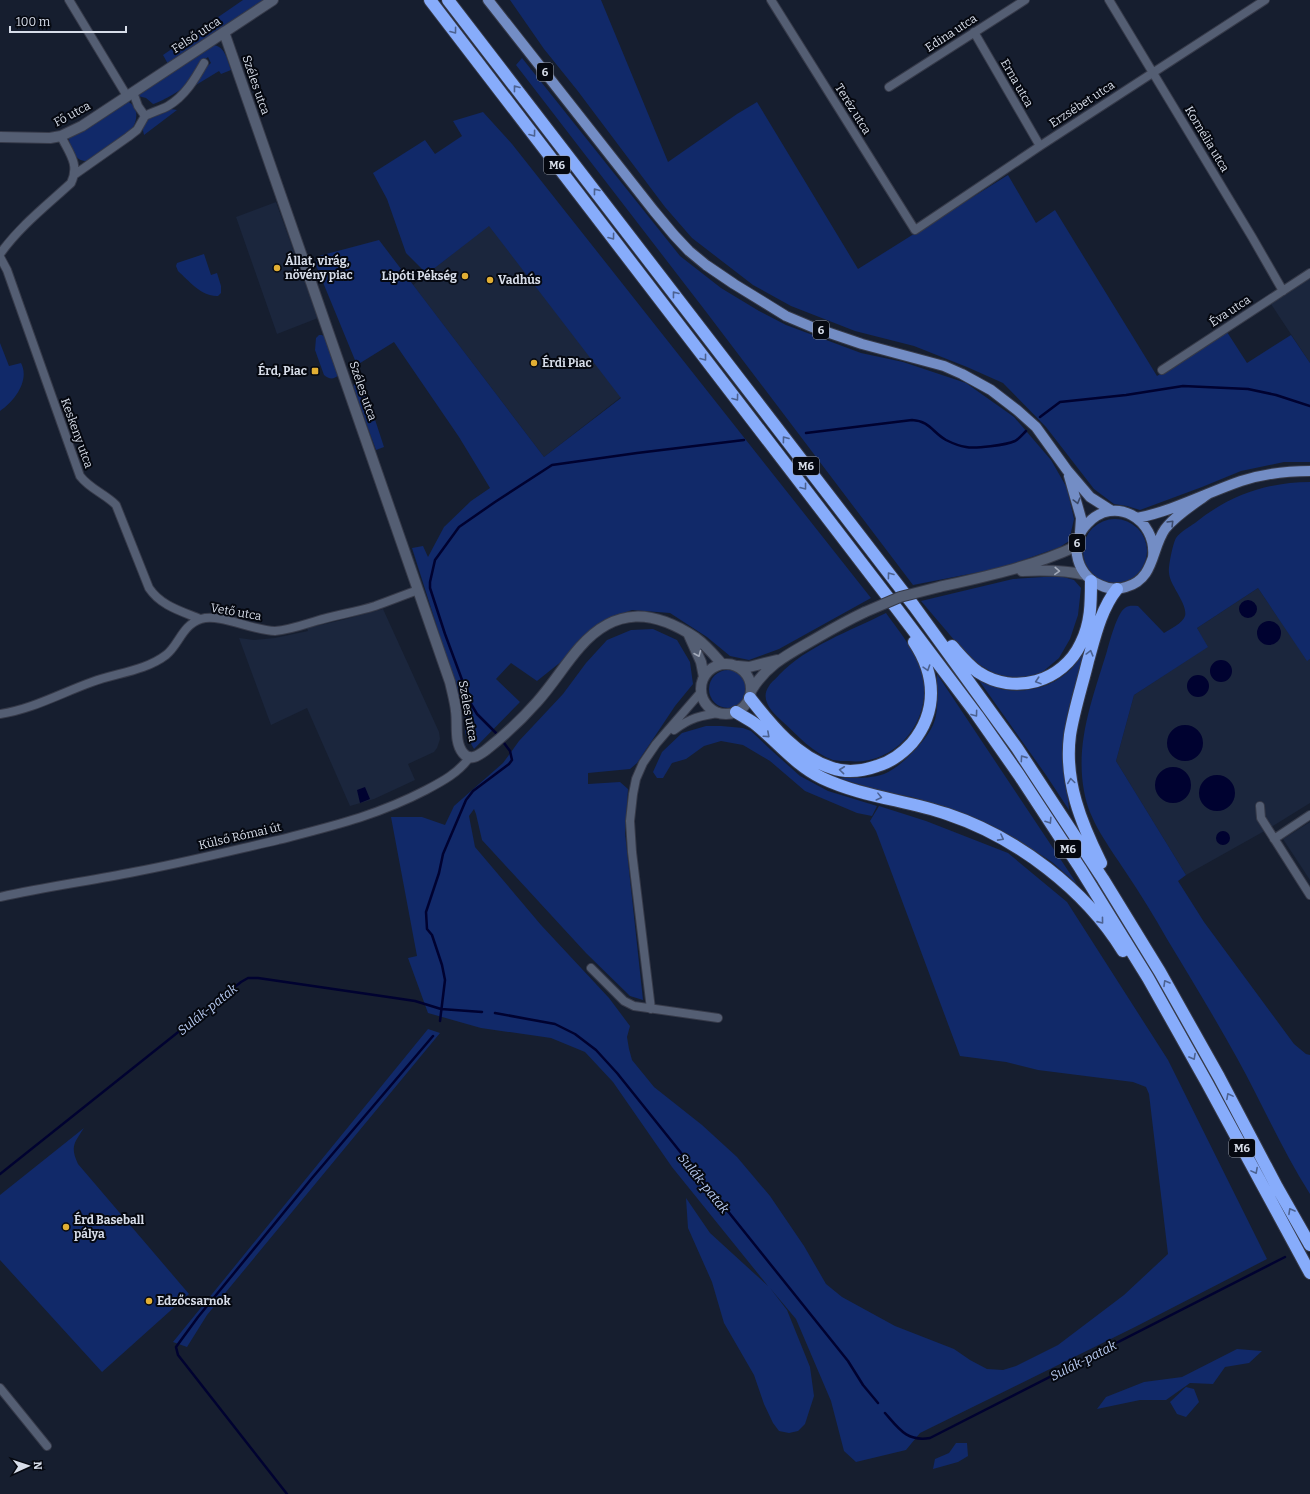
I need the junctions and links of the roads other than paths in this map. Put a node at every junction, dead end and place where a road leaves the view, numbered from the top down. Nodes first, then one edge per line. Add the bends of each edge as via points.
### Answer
1 (69, 0) edge
2 (273, 0) edge
3 (430, 0) edge
4 (448, 0) edge
5 (488, 0) edge
6 (771, 0) edge
7 (1025, 0) edge
8 (1109, 0) edge
9 (1265, 0) edge
10 (224, 32) junction
11 (974, 32) junction
12 (204, 63) dead end
13 (1153, 72) junction
14 (889, 87) dead end
15 (130, 94) junction
16 (145, 116) junction
17 (60, 136) junction
18 (0, 137) edge
19 (1040, 146) junction
20 (74, 175) junction
21 (915, 230) joint
22 (0, 256) edge
23 (1310, 273) edge
24 (1283, 291) junction
25 (1162, 370) dead end
26 (1067, 470) junction
27 (1310, 471) edge
28 (1208, 494) junction
29 (1112, 511) junction
30 (1137, 518) junction
31 (1080, 533) junction
32 (1077, 546) junction
33 (1153, 557) junction
34 (1004, 573) junction
35 (1089, 578) junction
36 (1118, 589) junction
37 (418, 590) junction
38 (914, 606) junction
39 (898, 608) junction
40 (200, 619) junction
41 (688, 634) junction
42 (781, 659) junction
43 (722, 664) junction
44 (738, 666) junction
45 (704, 677) junction
46 (701, 692) junction
47 (750, 695) junction
48 (736, 712) junction
49 (0, 714) edge
50 (721, 714) junction
51 (664, 736) junction
52 (469, 758) junction
53 (1260, 806) dead end
54 (1310, 815) edge
55 (1274, 839) junction
56 (1310, 895) edge
57 (0, 897) edge
58 (1136, 932) junction
59 (591, 968) dead end
60 (651, 1009) junction
61 (718, 1018) dead end
62 (1174, 1023) junction
63 (1310, 1245) edge
64 (1310, 1273) edge
65 (0, 1388) edge
66 (48, 1446) dead end

1 - 15 street
2 - 10 street, Felső utca
3 -> 39 highway, M6
38 -> 4 highway, M6
5 - 26 main road, 6 via 659,217 689,251 706,265 792,318 862,344 944,366 978,382 1005,400 1036,427
6 - 21 street, Teréz utca
7 - 11 street, Edina utca
8 - 13 street, Kornélia utca
9 - 13 street, Erzsébet utca
10 - 15 street, Felső utca
10 - 37 street, Széles utca
11 - 14 street, Edina utca
11 - 19 street, Erna utca
12 - 16 street via 188,89 178,99
13 - 19 street, Erzsébet utca
13 - 24 street, Kornélia utca
15 - 16 street
15 - 17 street, Fő utca via 82,126
16 - 20 street via 136,130
17 - 18 street, Fő utca
17 - 20 street via 74,163
19 - 21 street, Erzsébet utca
20 - 22 street via 71,183 16,233
22 - 40 street, Keskeny utca via 80,476 116,505 154,596 169,606
23 - 24 street, Éva utca
24 - 25 street, Éva utca
26 - 29 main road, 6 via 1090,497
26 -> 31 main road, 6 via 1081,518
27 - 28 main road via 1294,471 1243,480
28 - 30 main road via 1164,511
33 -> 28 main road via 1165,529
29 - 30 main road, 6
29 - 31 main road, 6 via 1093,518
30 - 33 main road via 1143,522 1151,535
31 - 32 main road, 6
32 - 34 street
32 - 35 main road, 6 via 1078,561
33 - 36 main road via 1150,568 1143,577 1129,586
34 -> 35 street via 1039,570 1072,572
34 - 42 street, bridge via 900,598 848,620
35 - 36 main road via 1104,587
35 -> 38 highway via 1092,606 1081,644 1070,661 1058,672 1026,684 1011,684 978,672
58 -> 36 highway via 1086,834 1077,808 1070,772 1070,736 1077,703 1104,610
37 - 40 street, Vető utca via 375,606 274,631 210,617
37 - 52 street, Széles utca via 450,682 460,746
58 -> 38 highway, M6 via 1047,792
39 -> 47 highway via 907,632 926,665 931,696 928,718 922,730 895,758 882,765 859,770 838,770 824,765 801,753 769,722
39 -> 62 highway, M6 via 1034,798
40 - 49 street, Vető utca via 184,630 166,655 146,666 91,682 27,708
41 - 43 street via 697,639
41 -> 45 street via 701,662
41 - 52 street via 677,626 652,617 631,617 608,624 580,647 538,702 512,728 480,754
42 - 44 street via 749,667
42 - 47 street via 762,676
43 - 44 street
43 - 45 street via 709,670
44 - 47 street via 751,684
45 - 46 street
46 - 50 street via 708,706
46 - 51 street
47 - 48 street
48 - 50 street
48 -> 62 highway via 753,722 798,763 820,777 846,788 968,822 1008,842 1042,864 1076,894 1098,918 1120,945 1152,999
50 - 51 street via 702,715
51 - 60 street via 643,763 636,779 630,821
52 - 57 street, Külső Római út via 458,771 436,784 393,806 352,821 199,858
53 - 55 street via 1261,818
54 - 55 street
55 - 56 street
63 -> 58 highway, M6 via 1193,1029
59 - 60 street via 624,1001
60 - 61 street
62 -> 64 highway, M6
65 - 66 street

